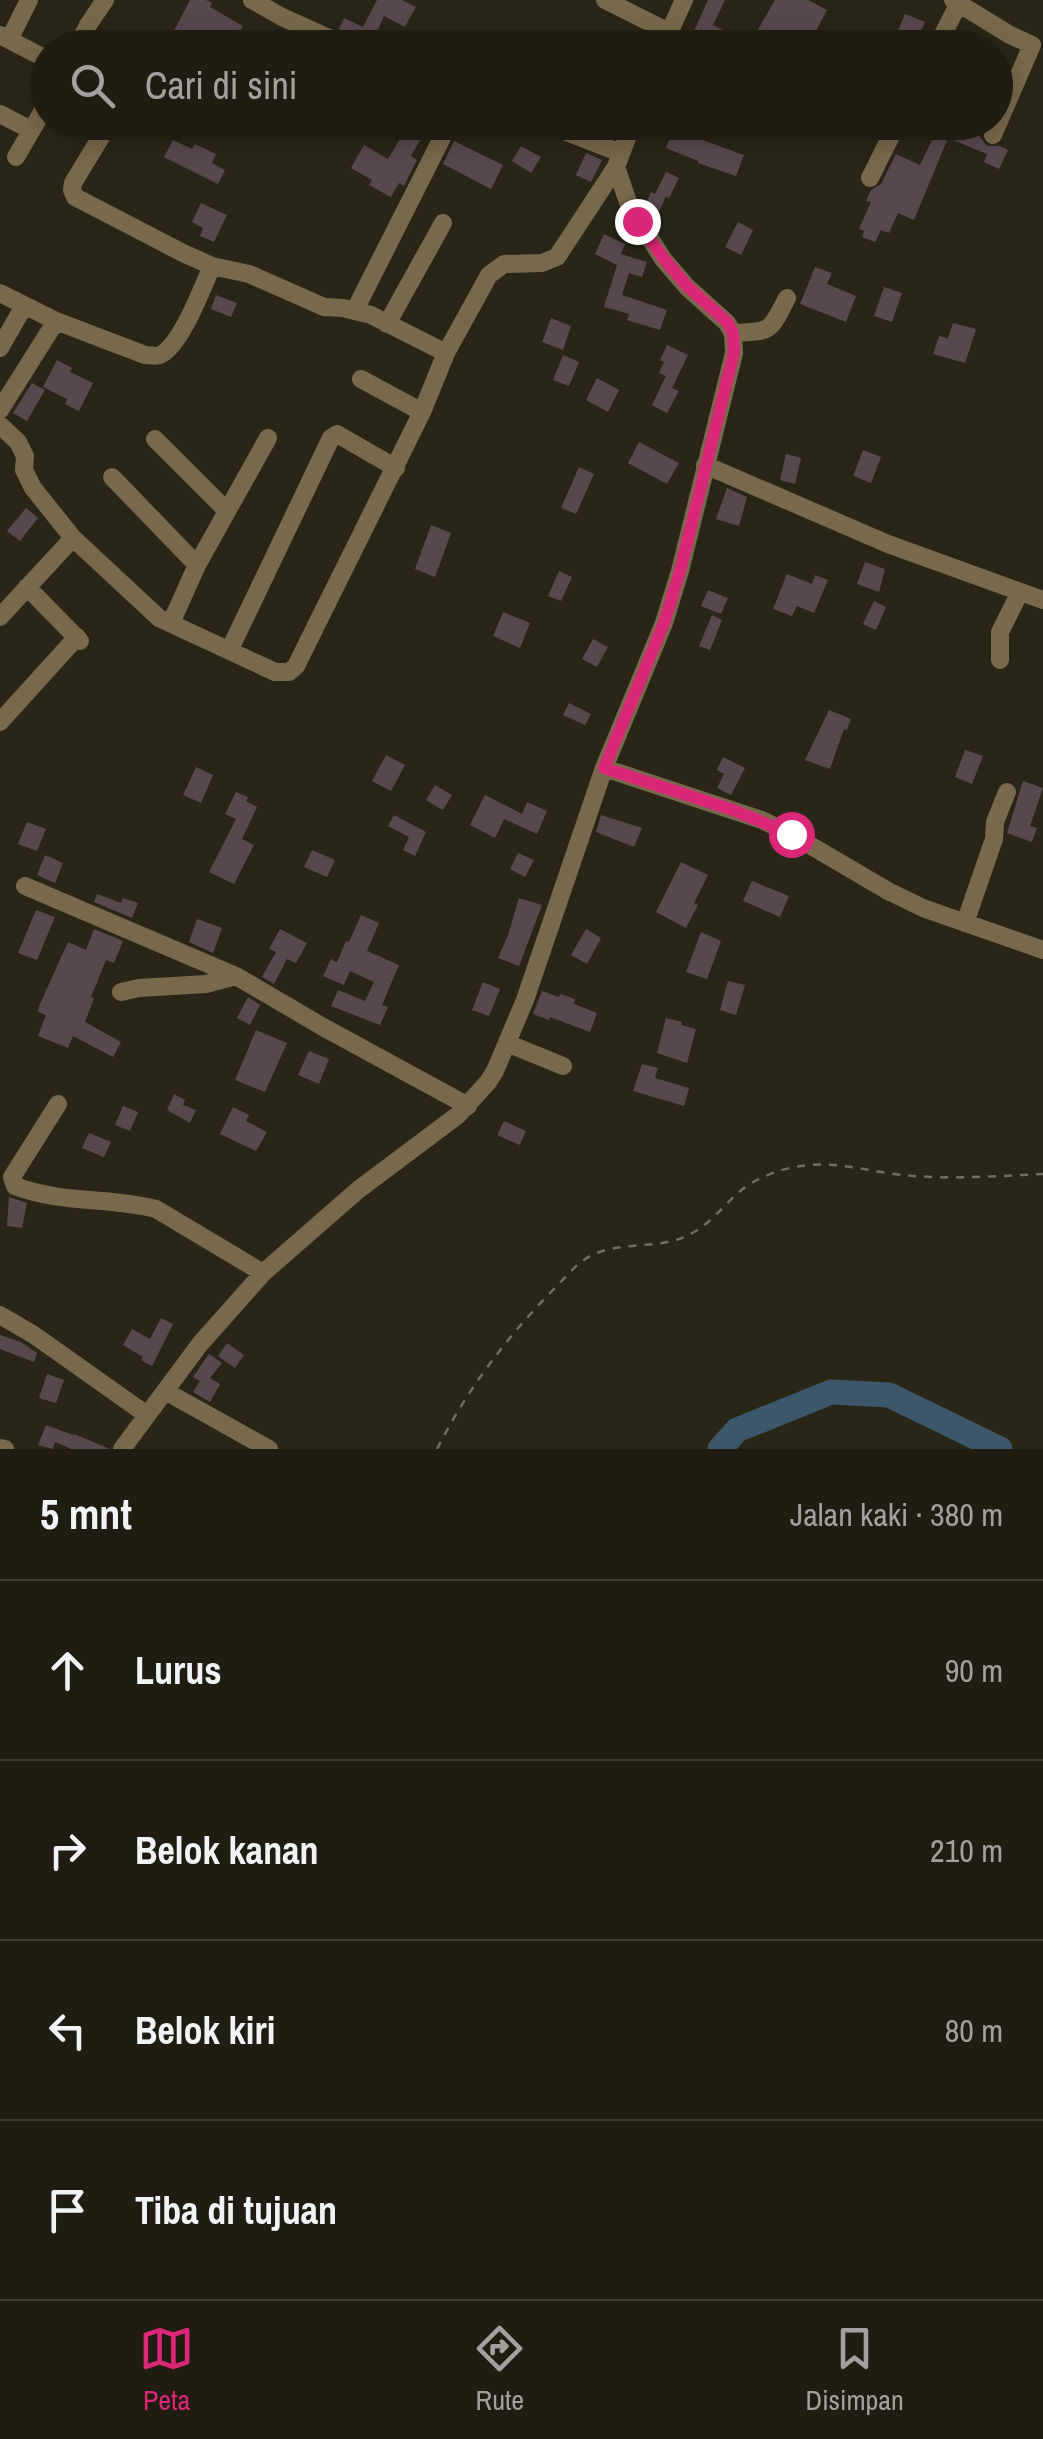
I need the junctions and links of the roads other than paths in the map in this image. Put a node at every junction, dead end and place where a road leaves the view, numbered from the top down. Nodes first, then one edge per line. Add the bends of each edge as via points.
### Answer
1 (29, 0) edge
2 (105, 0) edge
3 (252, 0) edge
4 (605, 0) edge
5 (684, 0) edge
6 (956, 1) edge
7 (86, 30) edge
8 (311, 30) edge
9 (651, 30) edge
10 (670, 30) edge
11 (944, 30) edge
12 (1002, 30) edge
13 (1013, 36) edge
14 (4, 37) edge
15 (1038, 48) edge
16 (30, 51) edge
17 (1013, 97) edge
18 (0, 114) edge
19 (30, 129) edge
20 (30, 132) edge
21 (99, 140) edge
22 (441, 140) edge
23 (577, 140) edge
24 (626, 140) edge
25 (889, 140) edge
26 (16, 157) dead end
27 (618, 160) junction
28 (870, 178) dead end
29 (444, 223) dead end
30 (212, 266) junction
31 (0, 293) edge
32 (788, 298) dead end
33 (24, 306) junction
34 (356, 310) junction
35 (56, 321) junction
36 (386, 324) junction
37 (733, 333) junction
38 (0, 348) edge
39 (446, 352) junction
40 (361, 379) dead end
41 (0, 410) edge
42 (422, 412) junction
43 (0, 425) edge
44 (268, 438) dead end
45 (155, 439) dead end
46 (704, 465) junction
47 (396, 468) junction
48 (112, 477) dead end
49 (227, 511) junction
50 (73, 538) junction
51 (197, 565) junction
52 (27, 587) junction
53 (1020, 592) junction
54 (1043, 600) edge
55 (1, 614) edge
56 (170, 624) junction
57 (229, 651) junction
58 (1000, 660) dead end
59 (0, 722) edge
60 (604, 768) junction
61 (1007, 792) dead end
62 (25, 886) dead end
63 (965, 924) junction
64 (1043, 950) edge
65 (236, 976) junction
66 (120, 992) dead end
67 (507, 1044) junction
68 (563, 1066) dead end
69 (58, 1104) dead end
70 (468, 1106) junction
71 (264, 1273) junction
72 (0, 1315) edge
73 (166, 1391) junction
74 (148, 1415) junction
75 (122, 1449) edge
76 (268, 1449) edge

1 - 14 street
2 - 7 street
3 - 8 street
4 - 9 street
5 - 10 street
6 - 11 street
6 - 12 street
13 - 15 street
14 - 16 street
15 - 17 street
18 - 19 street
20 - 26 street
21 - 30 street via 72,194
22 - 34 street
23 - 27 street
24 - 27 street
25 - 28 street
27 - 37 street via 629,205 656,249
27 - 39 street via 557,257 504,264 489,275
29 - 36 street
30 - 34 street via 249,274 324,307
30 - 35 street via 185,324 160,355
31 - 33 street
32 - 37 street via 768,330
33 - 35 street
33 - 38 street
34 - 36 street
35 - 41 street
36 - 39 street
37 - 46 street via 729,379
39 - 42 street
40 - 42 street
42 - 47 street
43 - 50 street via 18,442 32,488
44 - 49 street
45 - 49 street
46 - 53 street
46 - 60 street via 664,623
47 - 57 street via 296,666 275,672
47 - 57 street via 333,436
48 - 51 street
49 - 51 street
50 - 52 street
50 - 56 street
51 - 56 street
52 - 55 street
52 - 59 street via 79,639
53 - 54 street
53 - 58 street via 1000,632
56 - 57 street
60 - 63 street via 762,820 888,892
60 - 67 street
61 - 63 street
62 - 65 street
63 - 64 street
65 - 66 street
65 - 70 street
67 - 68 street
67 - 70 street
69 - 71 street via 12,1178 15,1186 156,1210
70 - 71 street
71 - 73 street
72 - 74 street
73 - 74 street
73 - 76 street
74 - 75 street

